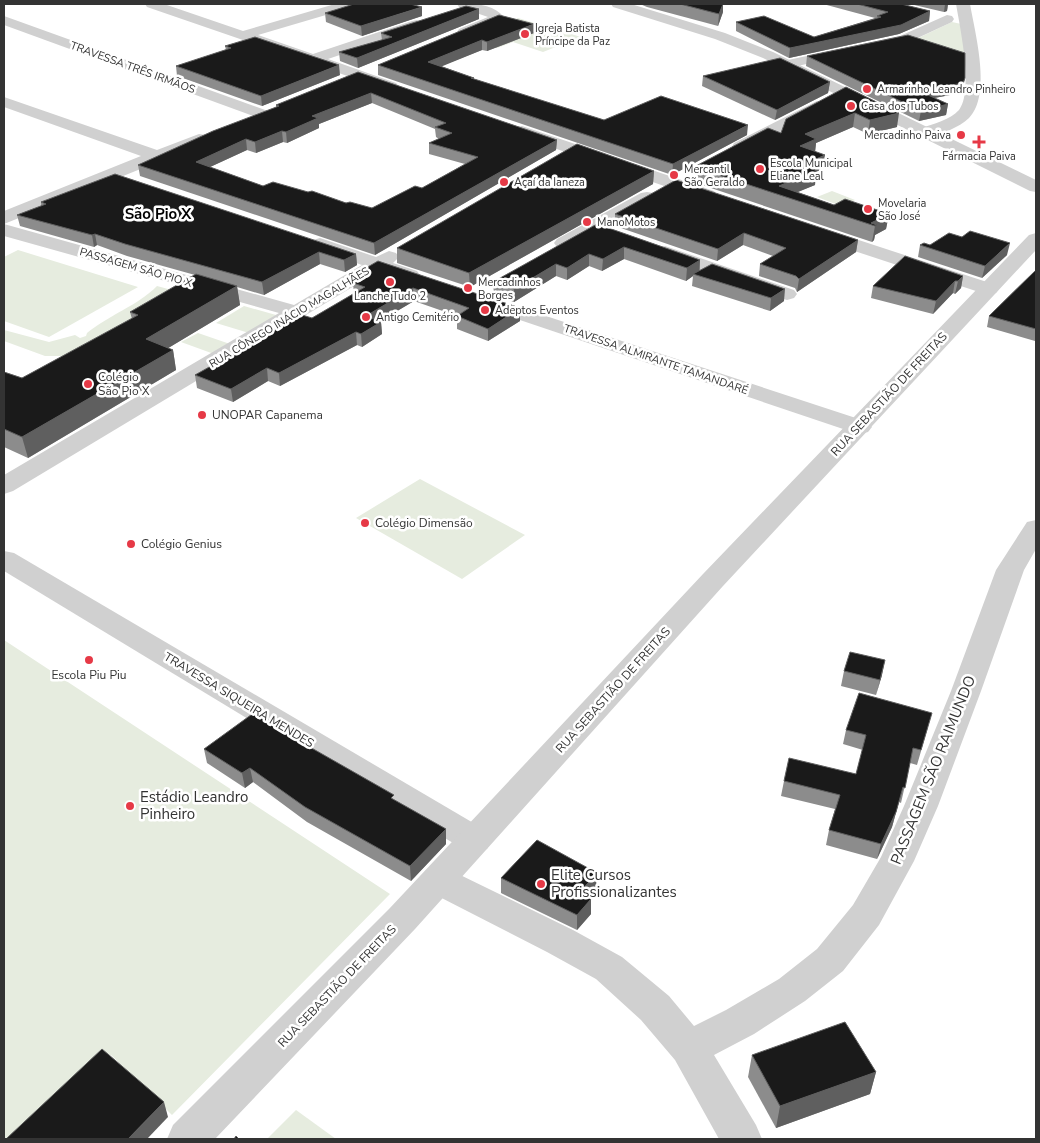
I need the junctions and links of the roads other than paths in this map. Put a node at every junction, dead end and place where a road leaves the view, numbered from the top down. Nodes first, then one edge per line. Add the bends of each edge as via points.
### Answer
1 (152, 4) edge
2 (348, 4) edge
3 (618, 4) edge
4 (963, 4) edge
5 (203, 6) dead end
6 (462, 7) edge
7 (178, 13) junction
8 (928, 14) edge
9 (434, 18) edge
10 (947, 19) junction
11 (4, 20) edge
12 (966, 24) junction
13 (244, 35) junction
14 (907, 38) junction
15 (446, 39) edge
16 (926, 44) edge
17 (954, 53) edge
18 (314, 59) junction
19 (972, 59) junction
20 (788, 64) junction
21 (377, 67) edge
22 (359, 74) junction
23 (333, 85) edge
24 (405, 90) edge
25 (845, 92) junction
26 (4, 102) edge
27 (280, 107) edge
28 (262, 114) junction
29 (244, 121) edge
30 (504, 125) edge
31 (927, 132) junction
32 (210, 135) edge
33 (576, 149) junction
34 (725, 155) edge
35 (157, 156) junction
36 (549, 164) edge
37 (691, 173) dead end
38 (113, 174) junction
39 (673, 182) junction
40 (140, 184) edge
41 (1036, 187) edge
42 (720, 199) edge
43 (4, 218) edge
44 (593, 227) junction
45 (4, 230) edge
46 (810, 230) edge
47 (621, 236) edge
48 (305, 239) edge
49 (1036, 239) edge
50 (649, 246) edge
51 (406, 247) edge
52 (552, 250) edge
53 (378, 264) junction
54 (424, 280) edge
55 (989, 289) junction
56 (478, 292) edge
57 (787, 294) edge
58 (297, 312) junction
59 (860, 427) junction
60 (4, 486) edge
61 (1036, 528) edge
62 (4, 559) edge
63 (475, 840) junction
64 (438, 880) junction
65 (689, 1048) junction
66 (188, 1139) edge
67 (741, 1139) edge

1 - 7 street
2 - 13 street
3 - 20 street via 720,36
4 - 12 street
5 - 7 street
6 - 15 street via 497,17
7 - 13 street
8 - 10 street
9 - 18 street
10 - 12 street
10 - 14 street
11 - 28 street, TRAVESSA TRÊS IRMÃOS
12 - 19 street
13 - 18 street
14 - 16 street
14 - 20 street
17 - 19 street
18 - 22 street
19 - 31 street via 973,96 970,106 956,120
20 - 25 street
21 - 22 street
22 - 23 street
22 - 24 street
25 - 31 street
25 - 34 street
26 - 35 street
27 - 28 street
28 - 29 street
30 - 33 street
31 - 41 street
32 - 35 street
33 - 36 street
33 - 39 street
35 - 38 street
37 - 39 street
38 - 40 street
38 - 43 street
39 - 42 street
39 - 44 street
44 - 47 street
44 - 52 street
45 - 58 street, PASSAGEM SÃO PIO X
46 - 55 street
48 - 53 street
49 - 55 street, RUA SEBASTIÃO DE FREITAS
50 - 57 street
51 - 53 street, RUA CÔNEGO INÁCIO MAGALHÃES
53 - 54 street
53 - 58 street, RUA CÔNEGO INÁCIO MAGALHÃES
55 - 59 street, RUA SEBASTIÃO DE FREITAS
56 - 59 street, TRAVESSA ALMIRANTE TAMANDARÉ
58 - 60 street, RUA CÔNEGO INÁCIO MAGALHÃES
59 - 63 street, RUA SEBASTIÃO DE FREITAS via 713,580
61 - 65 street, PASSAGEM SÃO RAIMUNDO via 1010,570 921,806 897,861 866,915 830,960 792,990
62 - 63 street, TRAVESSA SIQUEIRA MENDES
63 - 64 street, RUA SEBASTIÃO DE FREITAS
64 - 65 street via 609,968 655,1008
64 - 66 street, RUA SEBASTIÃO DE FREITAS
65 - 67 street

